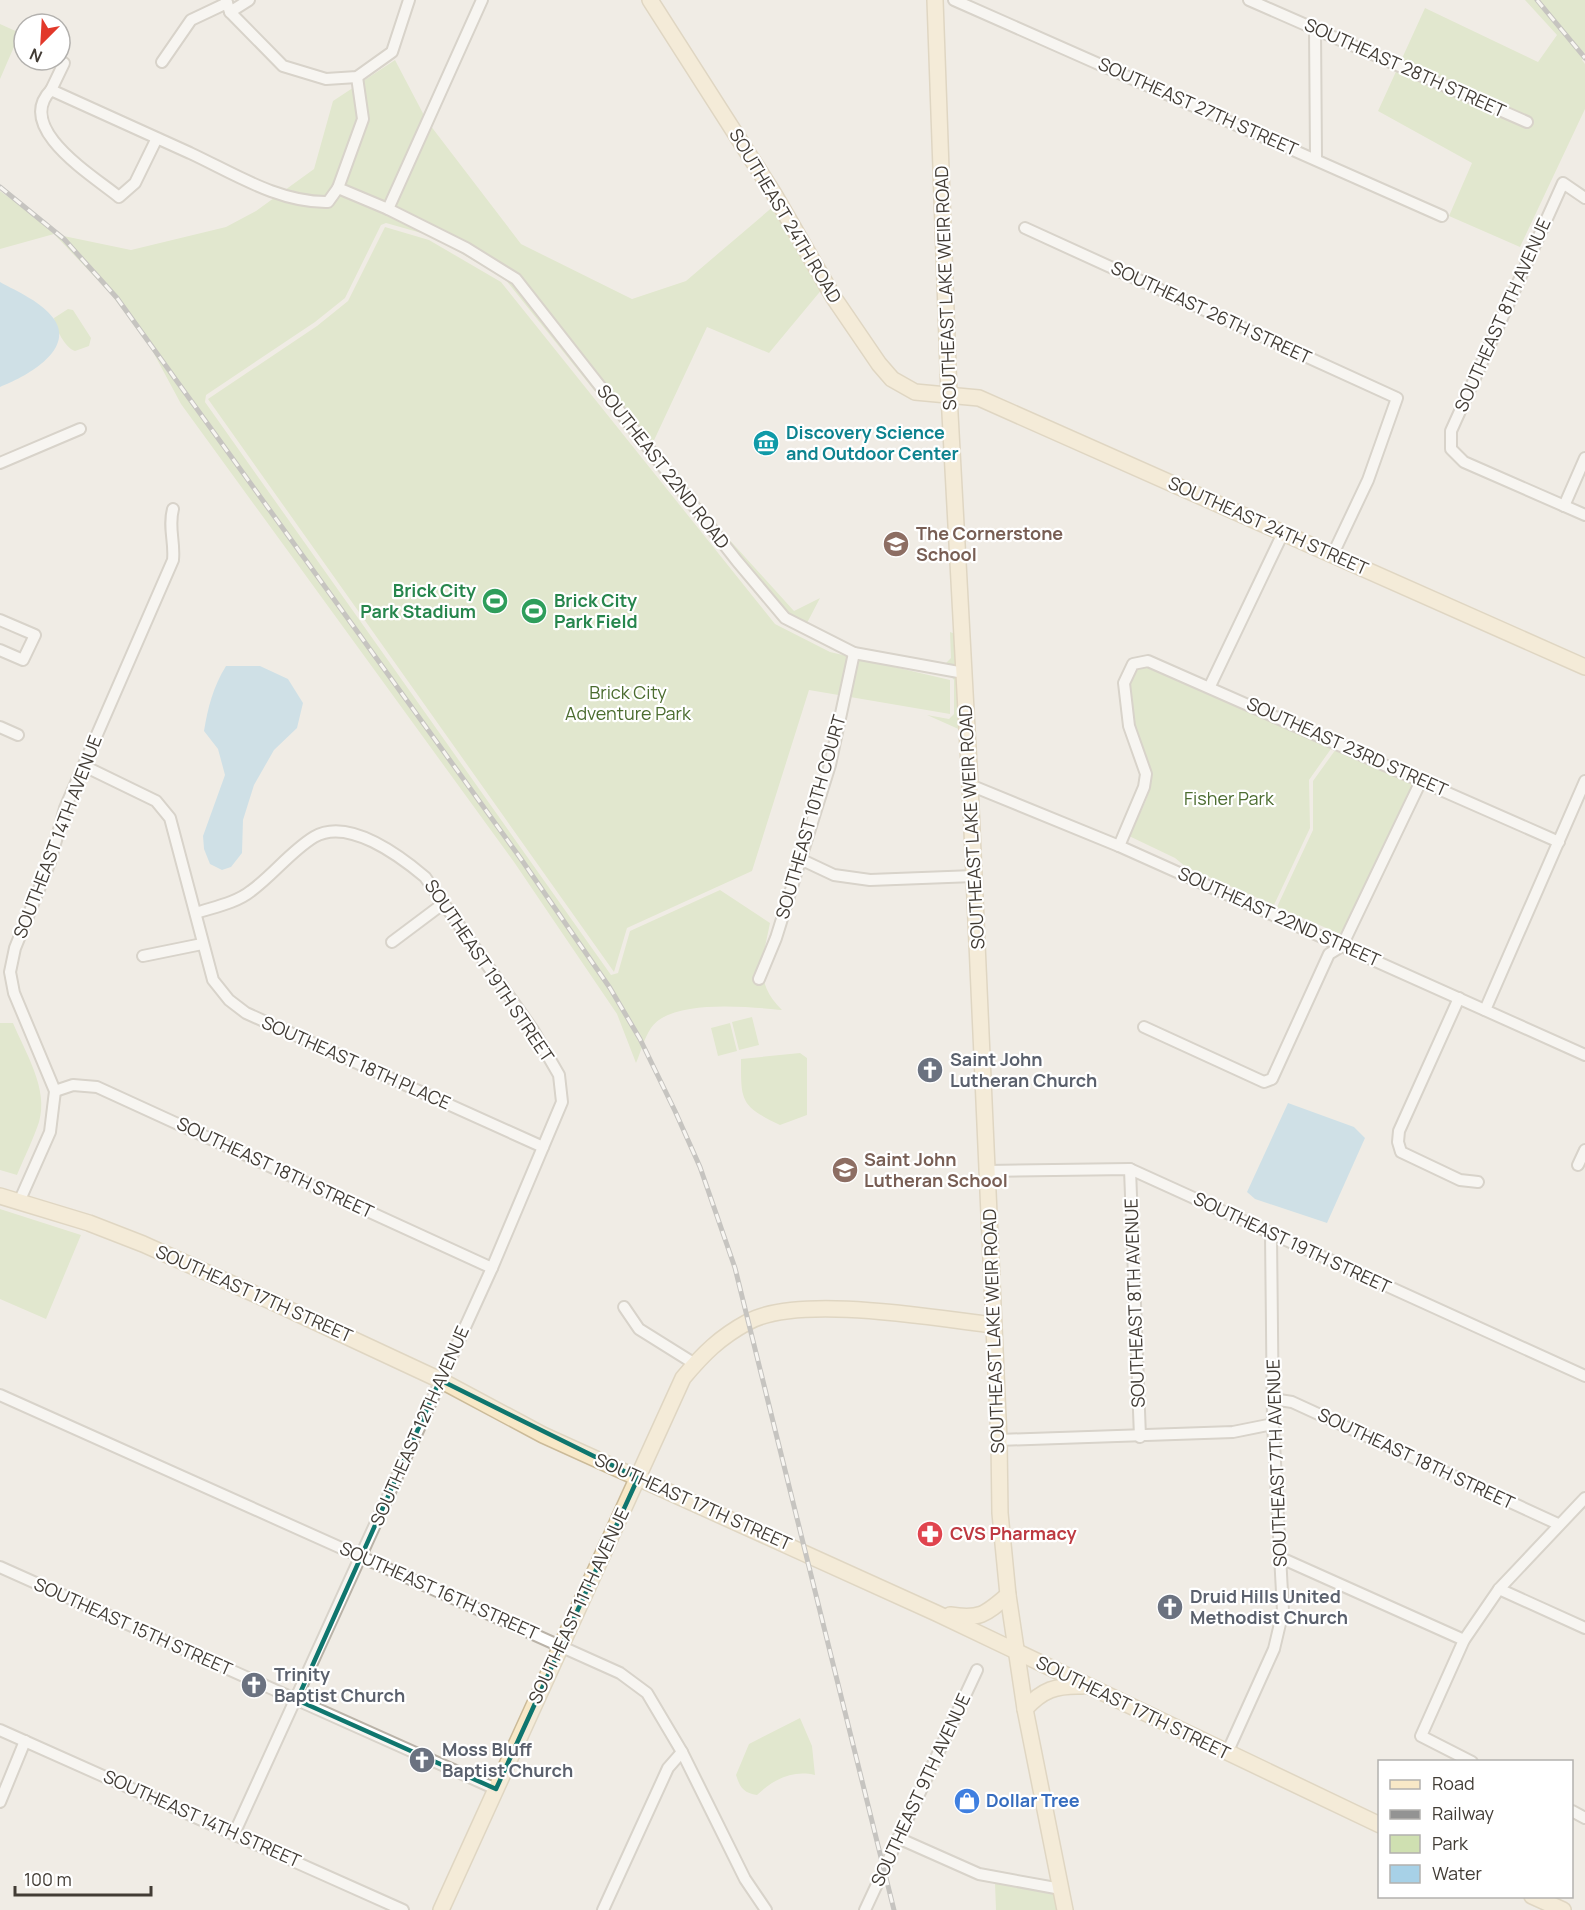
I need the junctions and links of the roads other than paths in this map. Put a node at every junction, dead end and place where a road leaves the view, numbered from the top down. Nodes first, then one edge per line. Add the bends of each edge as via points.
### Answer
1 (249, 0) edge
2 (409, 0) edge
3 (482, 0) edge
4 (650, 0) edge
5 (935, 0) edge
6 (954, 0) edge
7 (1249, 0) edge
8 (228, 5) edge
9 (1315, 29) junction
10 (162, 62) dead end
11 (60, 72) edge
12 (357, 77) junction
13 (51, 90) junction
14 (1527, 122) dead end
15 (157, 138) junction
16 (1316, 159) junction
17 (338, 188) junction
18 (1585, 198) edge
19 (388, 209) junction
20 (1442, 216) dead end
21 (1025, 228) dead end
22 (949, 395) junction
23 (80, 429) dead end
24 (1585, 458) edge
25 (0, 463) edge
26 (1564, 506) junction
27 (172, 509) dead end
28 (1585, 515) edge
29 (1283, 533) junction
30 (1333, 554) junction
31 (0, 620) edge
32 (0, 650) edge
33 (854, 653) junction
34 (1585, 667) edge
35 (964, 673) junction
36 (1210, 686) junction
37 (0, 727) edge
38 (18, 735) dead end
39 (84, 766) junction
40 (1421, 781) junction
41 (1585, 781) edge
42 (970, 785) junction
43 (1559, 842) junction
44 (1119, 846) junction
45 (800, 859) junction
46 (974, 876) junction
47 (444, 903) junction
48 (196, 913) junction
49 (393, 942) dead end
50 (202, 944) junction
51 (1342, 946) junction
52 (143, 956) dead end
53 (759, 979) dead end
54 (1459, 998) junction
55 (1485, 1010) junction
56 (1144, 1028) dead end
57 (1585, 1055) edge
58 (55, 1092) junction
59 (543, 1147) junction
60 (1585, 1150) edge
61 (1578, 1165) dead end
62 (1130, 1168) junction
63 (987, 1171) junction
64 (1478, 1182) dead end
65 (0, 1196) edge
66 (20, 1202) junction
67 (1271, 1234) junction
68 (492, 1268) junction
69 (624, 1307) dead end
70 (993, 1325) junction
71 (695, 1364) junction
72 (1585, 1376) edge
73 (440, 1380) junction
74 (0, 1395) edge
75 (1273, 1399) junction
76 (1273, 1424) junction
77 (1140, 1437) junction
78 (999, 1440) junction
79 (638, 1478) junction
80 (1585, 1498) edge
81 (1558, 1524) junction
82 (361, 1557) junction
83 (1281, 1558) junction
84 (0, 1567) edge
85 (1499, 1589) junction
86 (1008, 1595) junction
87 (936, 1613) junction
88 (1585, 1628) edge
89 (1464, 1640) junction
90 (561, 1645) junction
91 (1018, 1653) junction
92 (977, 1670) dead end
93 (1088, 1686) junction
94 (297, 1700) junction
95 (1025, 1709) junction
96 (0, 1730) edge
97 (25, 1741) junction
98 (682, 1752) junction
99 (1227, 1753) junction
100 (1470, 1760) edge
101 (496, 1789) junction
102 (0, 1802) edge
103 (1378, 1824) edge
104 (234, 1833) junction
105 (898, 1838) junction
106 (1061, 1889) junction
107 (1536, 1898) edge
108 (403, 1910) edge
109 (441, 1910) edge
110 (603, 1910) edge
111 (766, 1910) edge
112 (865, 1910) edge
113 (1065, 1910) edge
114 (1563, 1910) edge

1 - 8 street
2 - 12 street via 392,52
3 - 19 street
4 - 22 main road, SOUTHEAST 24TH ROAD via 879,364 892,379 915,392
5 - 22 main road, SOUTHEAST LAKE WEIR ROAD
6 - 16 street, SOUTHEAST 27TH STREET
7 - 9 street, SOUTHEAST 28TH STREET
8 - 10 street via 191,20
8 - 12 street via 283,66 326,79
9 - 14 street, SOUTHEAST 28TH STREET
9 - 16 street
11 - 13 street
12 - 17 street via 363,119
13 - 15 street
13 - 15 street via 44,98 41,122 52,142 119,197 135,183
15 - 17 street via 282,195 328,202
16 - 20 street, SOUTHEAST 27TH STREET
17 - 19 street, SOUTHEAST 22ND ROAD
18 - 26 street, SOUTHEAST 8TH AVENUE via 1563,183 1451,431 1451,449 1464,462
19 - 33 street, SOUTHEAST 22ND ROAD via 466,248 516,279 785,618
21 - 30 street, SOUTHEAST 26TH STREET via 1397,398 1368,480
22 - 29 main road, SOUTHEAST 24TH STREET via 979,398
22 - 35 main road, SOUTHEAST LAKE WEIR ROAD
23 - 25 street
24 - 26 street
26 - 28 street
27 - 39 street, SOUTHEAST 14TH AVENUE via 169,523 173,560
29 - 30 main road, SOUTHEAST 24TH STREET
29 - 36 street
30 - 34 main road, SOUTHEAST 24TH STREET
31 - 32 street via 35,635 23,660
33 - 35 street, SOUTHEAST 22ND ROAD
33 - 45 street, SOUTHEAST 10TH COURT via 830,765
35 - 42 main road, SOUTHEAST LAKE WEIR ROAD
36 - 40 street, SOUTHEAST 23RD STREET
36 - 44 street, SOUTHEAST 23RD STREET via 1148,661 1133,664 1124,683 1129,726 1146,774
37 - 38 street
39 - 48 street, SOUTHEAST 18TH PLACE via 156,801 170,818
39 - 58 street, SOUTHEAST 14TH AVENUE via 65,808 10,972 14,993
40 - 43 street, SOUTHEAST 23RD STREET
40 - 51 street
41 - 43 street
42 - 44 street, SOUTHEAST 22ND STREET
42 - 46 main road, SOUTHEAST LAKE WEIR ROAD
43 - 55 street
44 - 51 street, SOUTHEAST 22ND STREET
45 - 46 street via 834,875 870,880
45 - 53 street, SOUTHEAST 10TH COURT
46 - 63 main road, SOUTHEAST LAKE WEIR ROAD
47 - 48 street, SOUTHEAST 19TH STREET via 425,877 403,858 356,834 335,831 315,836 250,892
47 - 49 street
47 - 59 street, SOUTHEAST 19TH STREET via 559,1075 562,1102
48 - 50 street, SOUTHEAST 18TH PLACE
50 - 52 street
50 - 59 street, SOUTHEAST 18TH PLACE via 213,980 246,1013
51 - 54 street, SOUTHEAST 22ND STREET
51 - 56 street via 1329,954 1272,1079 1263,1082
54 - 55 street, SOUTHEAST 22ND STREET
54 - 64 street via 1399,1131 1398,1142 1401,1152 1460,1180
55 - 57 street, SOUTHEAST 22ND STREET
58 - 66 street, SOUTHEAST 14TH AVENUE via 50,1132
58 - 68 street, SOUTHEAST 18TH STREET via 73,1085 97,1087
59 - 68 street, SOUTHEAST 12TH AVENUE
60 - 61 street
62 - 63 street, SOUTHEAST 19TH STREET
62 - 67 street, SOUTHEAST 19TH STREET
62 - 77 street, SOUTHEAST 8TH AVENUE
63 - 70 main road, SOUTHEAST LAKE WEIR ROAD
65 - 66 main road, SOUTHEAST 17TH STREET
66 - 73 main road, SOUTHEAST 17TH STREET via 143,1244
67 - 72 street, SOUTHEAST 19TH STREET
67 - 75 street, SOUTHEAST 7TH AVENUE
68 - 73 street, SOUTHEAST 12TH AVENUE
69 - 71 street via 639,1329
70 - 71 main road, SOUTHEAST 11TH AVENUE via 861,1311 779,1311 750,1320 709,1346
70 - 78 main road, SOUTHEAST LAKE WEIR ROAD
71 - 79 main road, SOUTHEAST 11TH AVENUE via 683,1378
73 - 79 main road, SOUTHEAST 17TH STREET via 543,1435
73 - 82 street, SOUTHEAST 12TH AVENUE
74 - 82 street, SOUTHEAST 16TH STREET
75 - 76 street, SOUTHEAST 7TH AVENUE
75 - 81 street, SOUTHEAST 18TH STREET via 1292,1402
76 - 77 street via 1233,1432
76 - 83 street, SOUTHEAST 7TH AVENUE
77 - 78 street
78 - 86 main road, SOUTHEAST LAKE WEIR ROAD via 999,1513
79 - 87 main road, SOUTHEAST 17TH STREET
79 - 90 main road, SOUTHEAST 11TH AVENUE
80 - 81 street
81 - 85 street
82 - 90 street, SOUTHEAST 16TH STREET
82 - 94 street, SOUTHEAST 12TH AVENUE
83 - 89 street
83 - 99 street, SOUTHEAST 7TH AVENUE via 1283,1611 1274,1649
84 - 94 street, SOUTHEAST 15TH STREET
85 - 88 street
85 - 89 street
86 - 87 main road via 976,1618
86 - 91 main road, SOUTHEAST LAKE WEIR ROAD
87 - 91 main road, SOUTHEAST 17TH STREET
89 - 100 street via 1421,1736
90 - 98 street, SOUTHEAST 16TH STREET via 620,1673 647,1693
90 - 101 main road, SOUTHEAST 11TH AVENUE
91 - 93 main road, SOUTHEAST 17TH STREET
91 - 95 main road, SOUTHEAST LAKE WEIR ROAD
92 - 105 street, SOUTHEAST 9TH AVENUE
93 - 95 main road via 1050,1688
93 - 99 main road, SOUTHEAST 17TH STREET
94 - 101 street, SOUTHEAST 15TH STREET
94 - 104 street, SOUTHEAST 12TH AVENUE
95 - 106 main road, SOUTHEAST LAKE WEIR ROAD
96 - 97 street, SOUTHEAST 14TH STREET
97 - 102 street
97 - 104 street, SOUTHEAST 14TH STREET
98 - 110 street via 668,1768
98 - 111 street, SOUTHEAST 16TH STREET via 745,1879
99 - 103 main road, SOUTHEAST 17TH STREET
101 - 109 main road, SOUTHEAST 11TH AVENUE
104 - 108 street, SOUTHEAST 14TH STREET
105 - 106 street via 979,1874
105 - 112 street, SOUTHEAST 9TH AVENUE
106 - 113 main road, SOUTHEAST LAKE WEIR ROAD
107 - 114 main road

